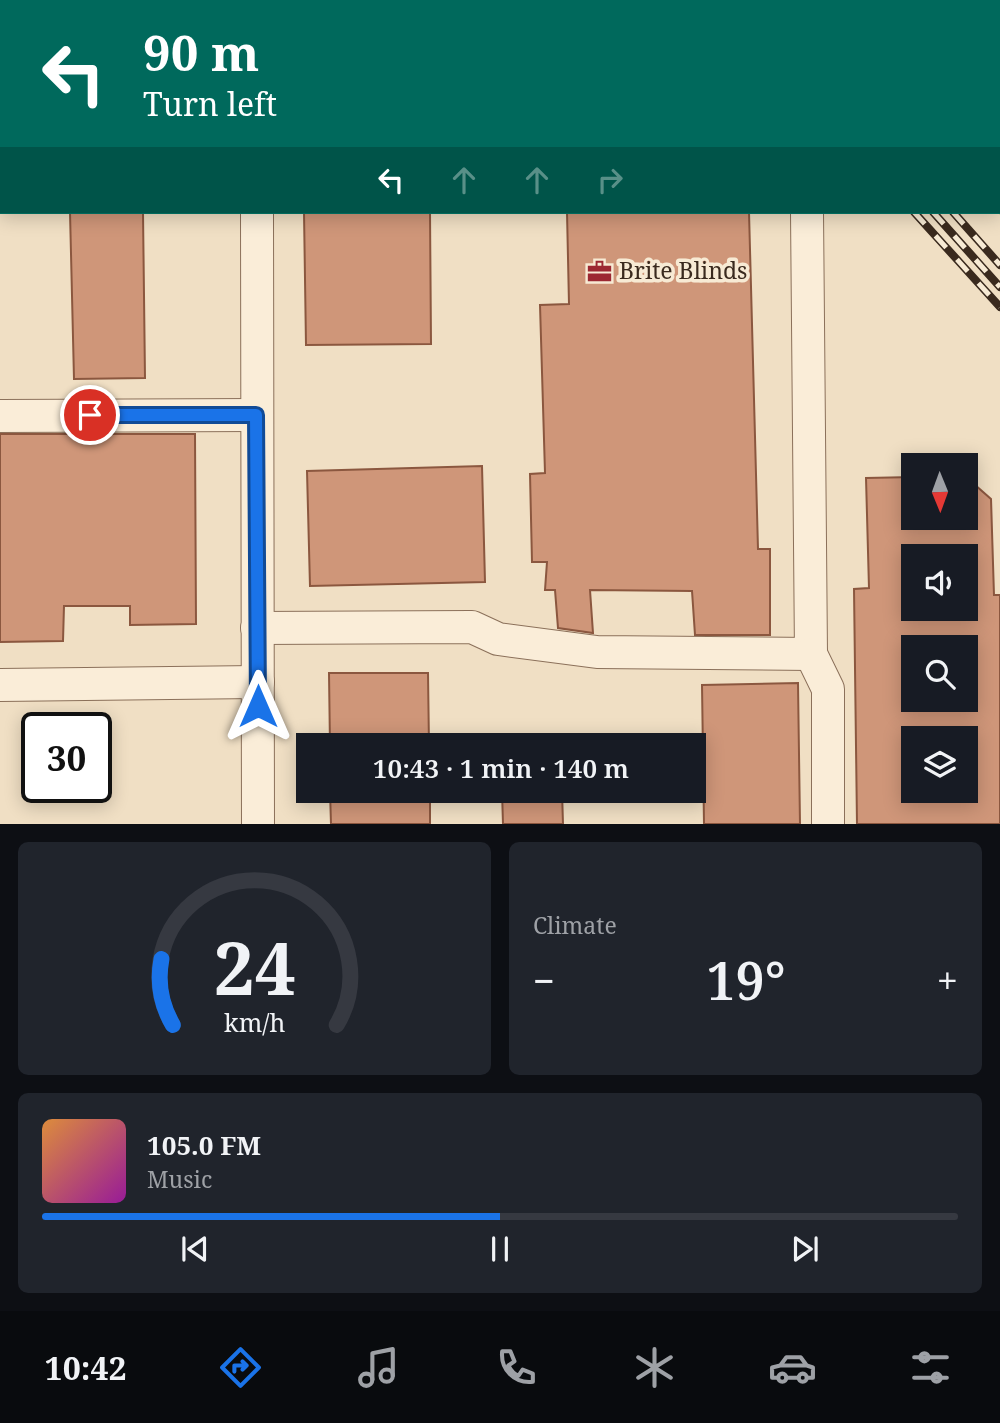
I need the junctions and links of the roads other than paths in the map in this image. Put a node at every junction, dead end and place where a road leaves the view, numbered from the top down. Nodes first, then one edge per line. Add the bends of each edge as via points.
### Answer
1 (257, 214) edge
2 (807, 214) edge
3 (256, 415) junction
4 (0, 416) edge
5 (257, 628) junction
6 (811, 654) junction
7 (258, 682) junction
8 (0, 685) edge
9 (258, 824) edge
10 (828, 824) edge

1 - 3 street
2 - 6 street
3 - 4 street
3 - 5 street
5 - 6 street via 472,627 498,639 597,652
5 - 7 street
6 - 10 street via 828,689
7 - 8 street
7 - 9 street

